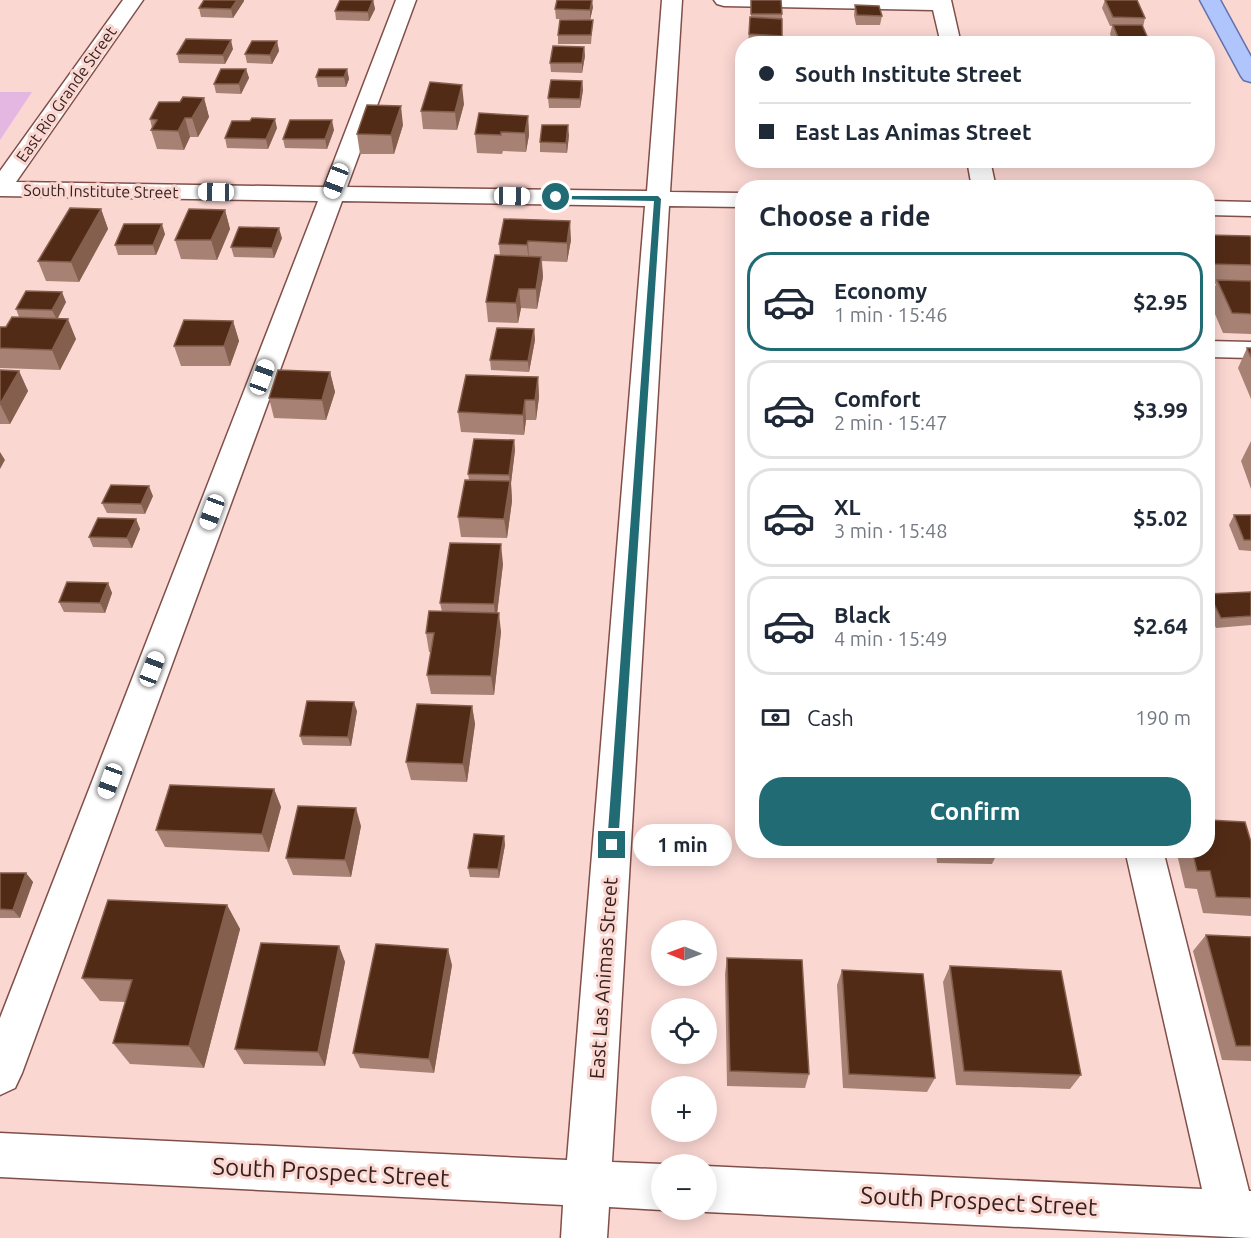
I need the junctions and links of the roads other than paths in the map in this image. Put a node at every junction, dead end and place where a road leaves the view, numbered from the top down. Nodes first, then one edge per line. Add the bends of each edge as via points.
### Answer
1 (133, 0) edge
2 (406, 0) edge
3 (672, 0) edge
4 (724, 0) edge
5 (1210, 0) edge
6 (942, 2) edge
7 (949, 36) edge
8 (1251, 76) edge
9 (0, 189) edge
10 (332, 194) junction
11 (658, 199) junction
12 (735, 200) edge
13 (1215, 208) edge
14 (1251, 209) edge
15 (1215, 349) edge
16 (1251, 350) edge
17 (1146, 858) edge
18 (0, 1073) edge
19 (0, 1155) edge
20 (588, 1184) junction
21 (651, 1187) edge
22 (717, 1190) edge
23 (1240, 1221) edge
24 (584, 1238) edge

1 - 9 street, East Rio Grande Street
2 - 10 street
3 - 11 street, East Las Animas Street
4 - 6 street
5 - 8 main road
6 - 7 street
9 - 10 street, South Institute Street
10 - 11 street, South Institute Street
10 - 18 street
11 - 12 street, South Institute Street
11 - 20 street, East Las Animas Street
13 - 14 street
15 - 16 street
17 - 23 street
19 - 20 street, South Prospect Street
20 - 21 street, South Prospect Street
20 - 24 street, East Las Animas Street
22 - 23 street, South Prospect Street

